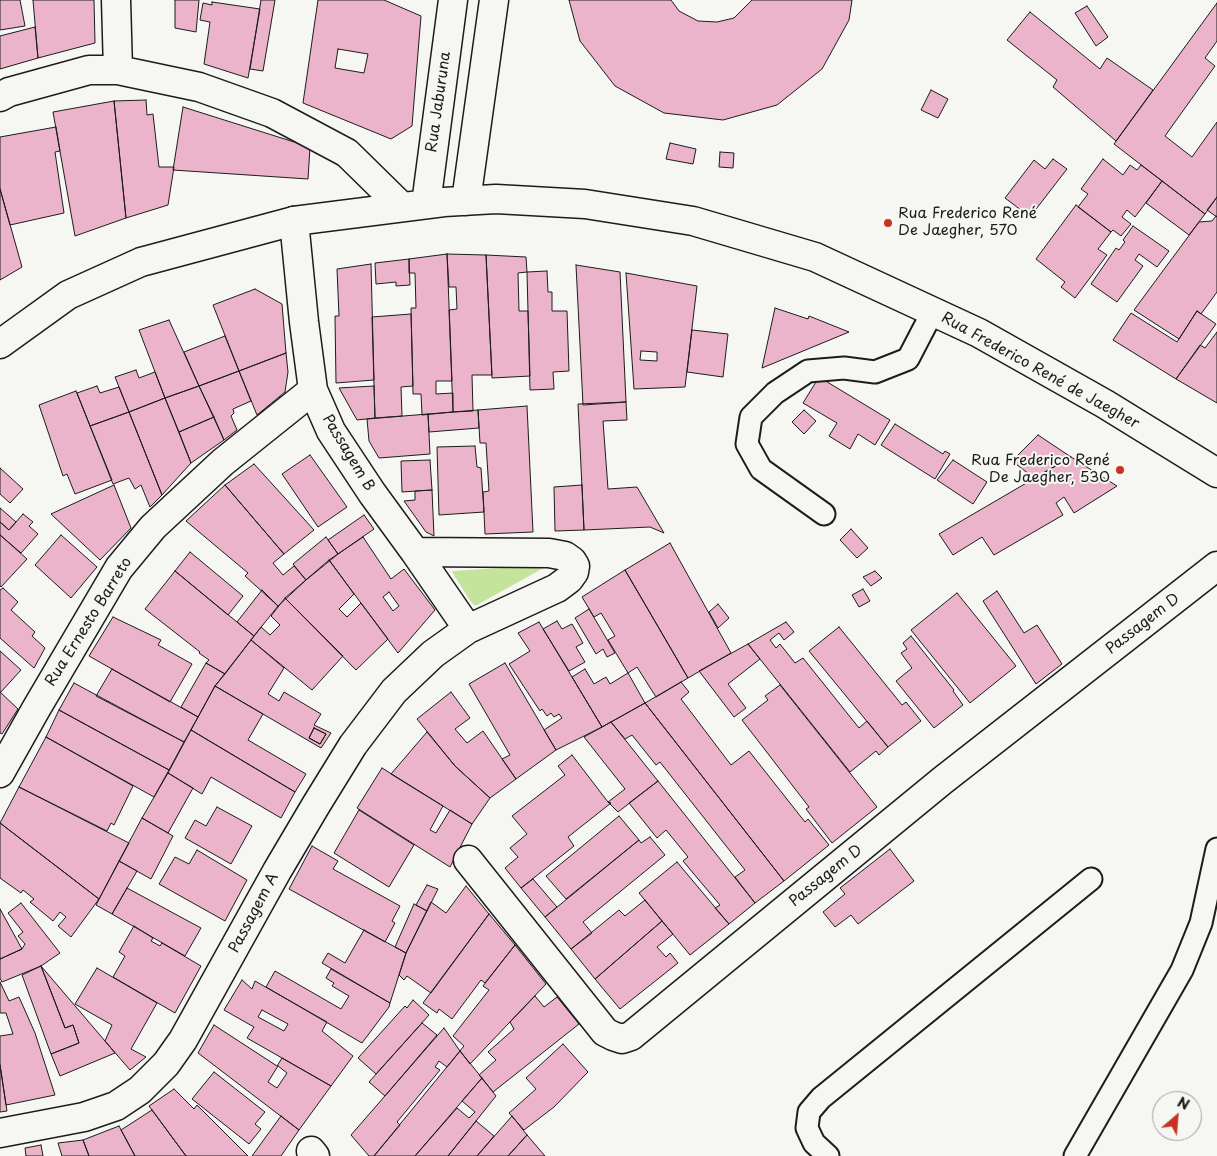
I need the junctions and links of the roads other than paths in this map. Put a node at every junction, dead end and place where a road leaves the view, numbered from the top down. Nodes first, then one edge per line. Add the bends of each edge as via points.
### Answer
1 (116, 0) edge
2 (453, 0) edge
3 (494, 0) edge
4 (118, 70) junction
5 (0, 96) edge
6 (466, 201) junction
7 (413, 205) junction
8 (294, 221) junction
9 (933, 311) junction
10 (0, 344) edge
11 (313, 390) junction
12 (1217, 473) edge
13 (824, 514) dead end
14 (415, 552) junction
15 (1217, 566) edge
16 (468, 629) junction
17 (0, 773) edge
18 (1217, 849) edge
19 (468, 860) dead end
20 (1091, 879) dead end
21 (0, 1134) edge
22 (828, 1156) edge
23 (1075, 1156) edge

1 - 4 street
2 - 7 street, Rua Jaburuna
3 - 6 street
4 - 5 street via 89,70
4 - 7 street via 199,87 272,112 347,153
6 - 7 street, Rua Frederico René de Jaegher
6 - 9 street, Rua Frederico René de Jaegher via 496,199 585,204 692,221 815,257
7 - 8 street, Rua Frederico René de Jaegher
8 - 10 street, Rua Frederico René de Jaegher via 141,262 68,295
8 - 11 street, Passagem B
9 - 12 street, Rua Frederico René de Jaegher via 979,333 1105,404
9 - 13 lane via 908,359 874,372 844,368 808,371 775,393 751,418 747,444 761,469
11 - 14 street, Passagem B via 331,431
11 - 17 street, Rua Ernesto Barreto via 223,462 153,527 124,561
14 - 16 street, Passagem B
14 - 16 street, Passagem A via 549,553 572,561 574,572 557,588
15 - 19 street, Passagem D via 943,780 631,1036 622,1039 605,1032
16 - 21 street, Passagem A via 433,654 394,691 354,746 277,871 183,1040 166,1064 140,1090 116,1106 84,1117
18 - 23 lane via 1201,923 1182,970
20 - 22 lane via 821,1098 809,1112 807,1128 814,1143

